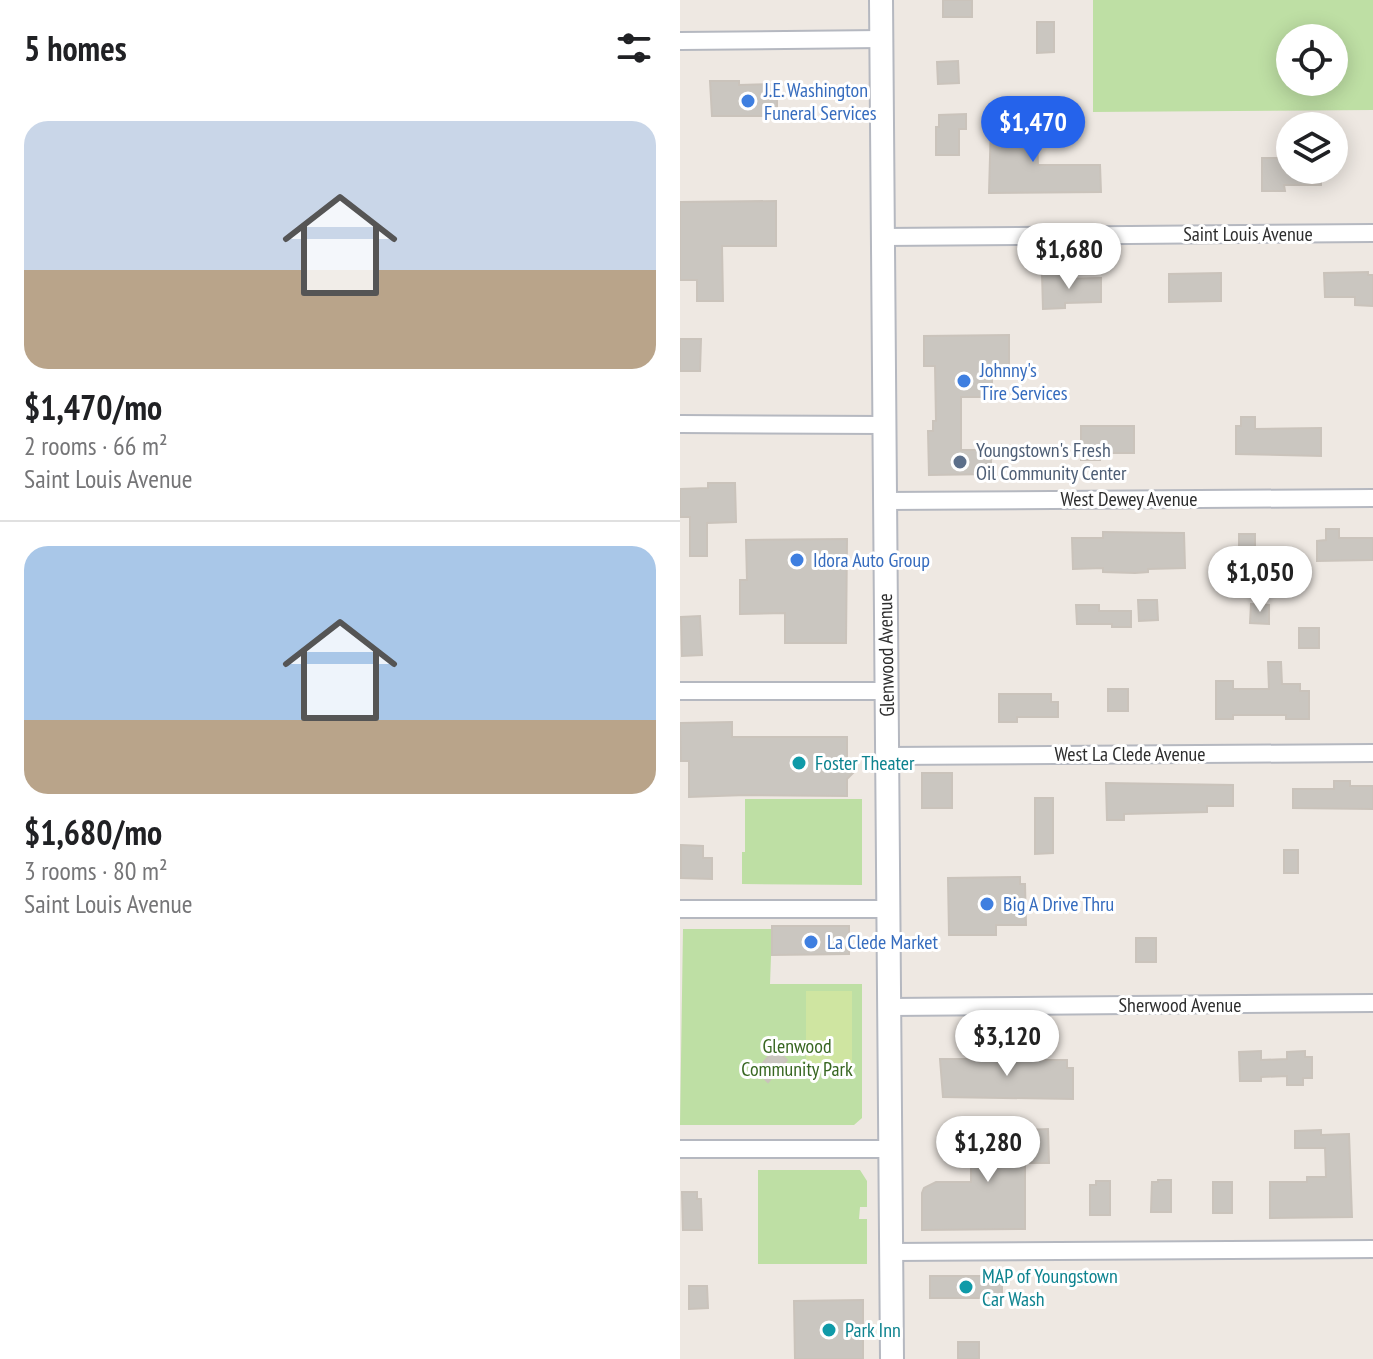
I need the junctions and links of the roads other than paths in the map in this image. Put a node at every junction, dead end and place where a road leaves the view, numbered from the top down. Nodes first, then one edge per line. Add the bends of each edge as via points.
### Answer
1 (881, 0) edge
2 (881, 39) junction
3 (680, 41) edge
4 (1373, 233) edge
5 (883, 237) junction
6 (680, 424) edge
7 (883, 425) junction
8 (1373, 498) edge
9 (885, 501) junction
10 (680, 691) edge
11 (887, 691) junction
12 (1373, 753) edge
13 (888, 756) junction
14 (680, 909) edge
15 (889, 909) junction
16 (1373, 1003) edge
17 (890, 1007) junction
18 (680, 1149) edge
19 (891, 1149) junction
20 (1373, 1249) edge
21 (892, 1252) junction
22 (892, 1359) edge

1 - 2 main road, Glenwood Avenue
2 - 3 street
2 - 5 main road, Glenwood Avenue
4 - 5 street, Saint Louis Avenue
5 - 7 main road, Glenwood Avenue
6 - 7 street
7 - 9 main road, Glenwood Avenue
8 - 9 street, West Dewey Avenue
9 - 11 main road, Glenwood Avenue
10 - 11 street
11 - 13 main road, Glenwood Avenue
12 - 13 street, West La Clede Avenue
13 - 15 main road, Glenwood Avenue
14 - 15 street
15 - 17 main road, Glenwood Avenue
16 - 17 street, Sherwood Avenue
17 - 19 main road, Glenwood Avenue
18 - 19 street
19 - 21 main road, Glenwood Avenue
20 - 21 street
21 - 22 main road, Glenwood Avenue

